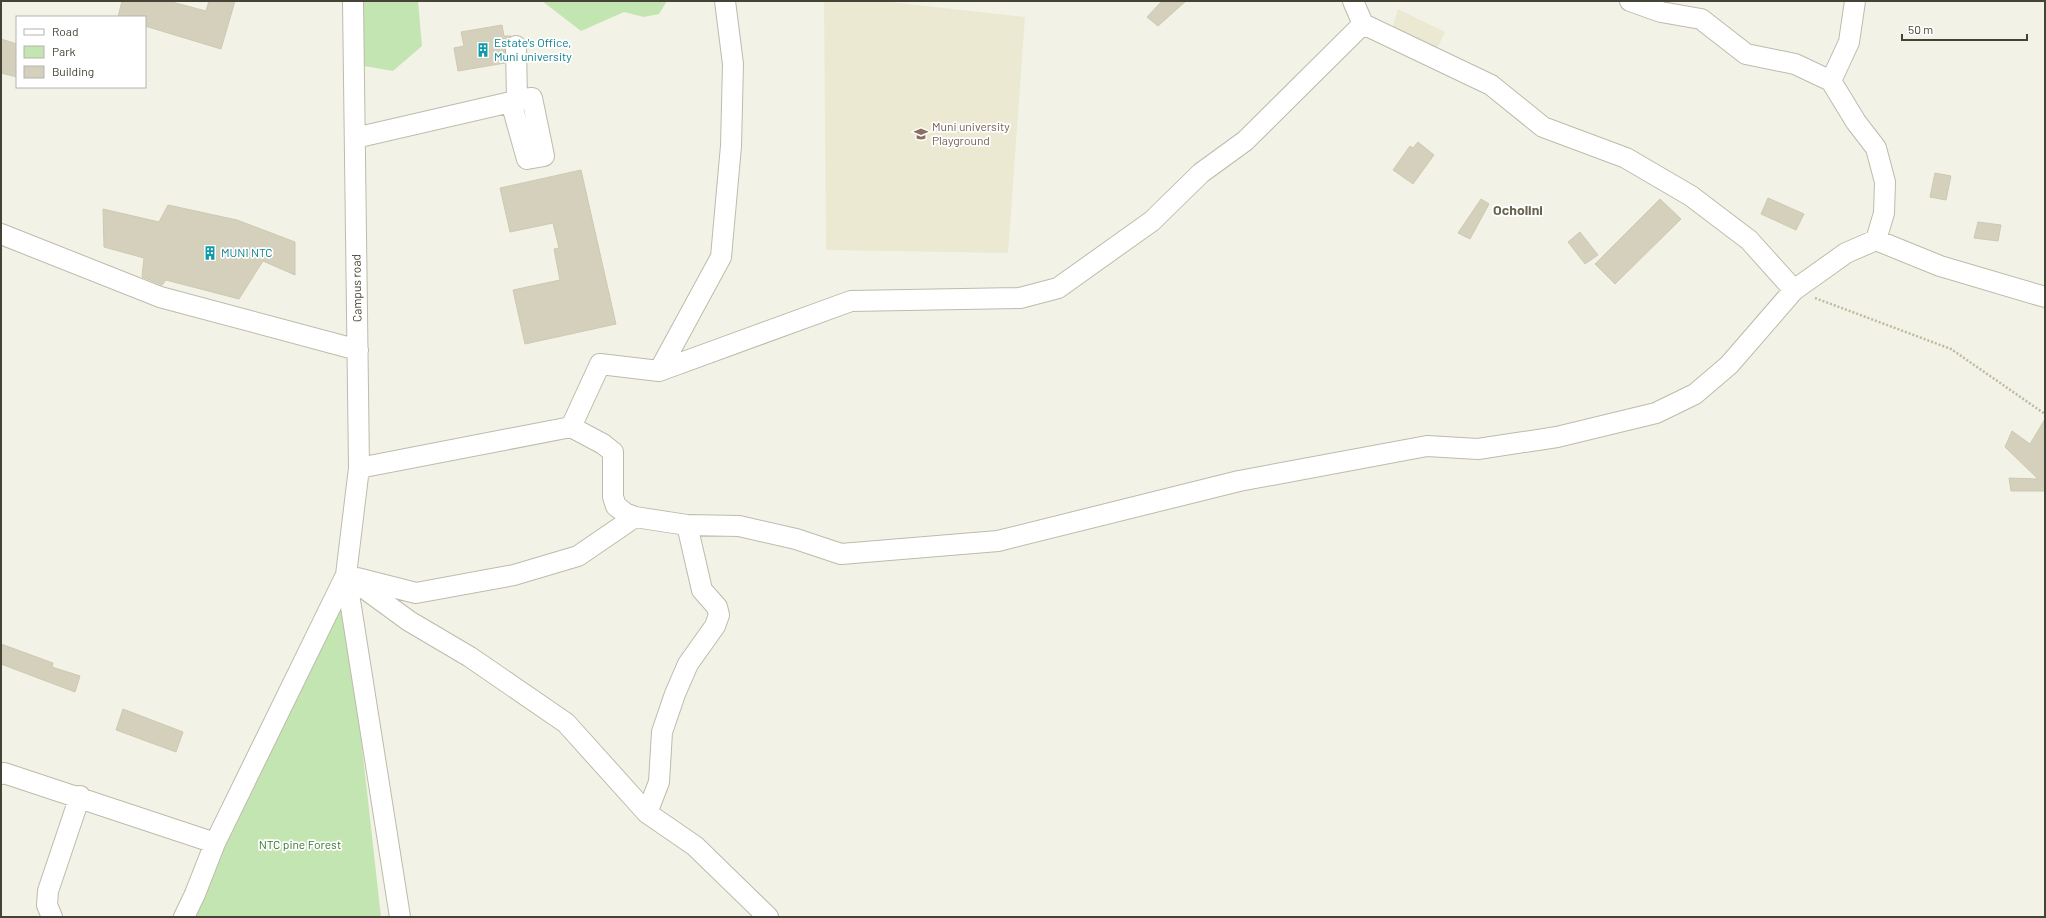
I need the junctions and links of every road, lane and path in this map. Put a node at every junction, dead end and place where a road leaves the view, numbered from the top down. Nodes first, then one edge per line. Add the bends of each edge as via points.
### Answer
1 (353, 1) edge
2 (725, 1) edge
3 (1353, 1) edge
4 (1630, 1) edge
5 (1855, 1) edge
6 (1363, 24) junction
7 (516, 46) dead end
8 (1832, 81) junction
9 (355, 138) junction
10 (1, 234) edge
11 (1876, 240) junction
12 (1794, 290) junction
13 (2045, 297) edge
14 (358, 350) junction
15 (659, 370) junction
16 (2045, 414) edge
17 (571, 427) junction
18 (359, 468) junction
19 (636, 517) junction
20 (686, 526) junction
21 (346, 575) junction
22 (1, 774) edge
23 (80, 796) junction
24 (647, 813) junction
25 (216, 843) junction
26 (52, 917) edge
27 (184, 917) edge
28 (400, 917) edge
29 (768, 917) edge

1 - 9 street, Campus road
2 - 15 street via 733,64 731,146 721,257
3 - 6 street
4 - 8 street via 1661,12 1701,19 1746,54 1795,64
5 - 8 street via 1849,42
6 - 12 street via 1491,85 1544,127 1626,158 1691,196 1749,240
6 - 15 street via 1245,141 1202,173 1152,221 1058,288 1020,298 851,301
7 - 9 street via 517,100 532,98 544,156 527,159 511,102
8 - 11 street via 1878,155 1885,182 1885,206
9 - 14 street, Campus road
10 - 14 street via 160,297
11 - 12 street via 1846,253
11 - 13 street via 1940,266
12 - 16 path via 1950,349
12 - 20 street via 1729,364 1695,394 1656,413 1557,438 1478,449 1427,446 1239,481 998,541 841,554 739,526
14 - 18 street, Campus road
15 - 17 street via 600,364
17 - 18 street
17 - 19 street via 613,452 613,497 616,506 624,513
18 - 21 street, Campus road
19 - 20 street
19 - 21 street via 578,556 514,575 416,593
20 - 24 street via 702,590 717,607 719,616 715,626 688,664 675,694 662,732 659,782
21 - 24 street via 409,621 470,657 566,723
21 - 25 street
21 - 28 street
22 - 23 street
23 - 25 street
23 - 26 street via 48,891 47,905
24 - 29 street via 695,846
25 - 27 street

